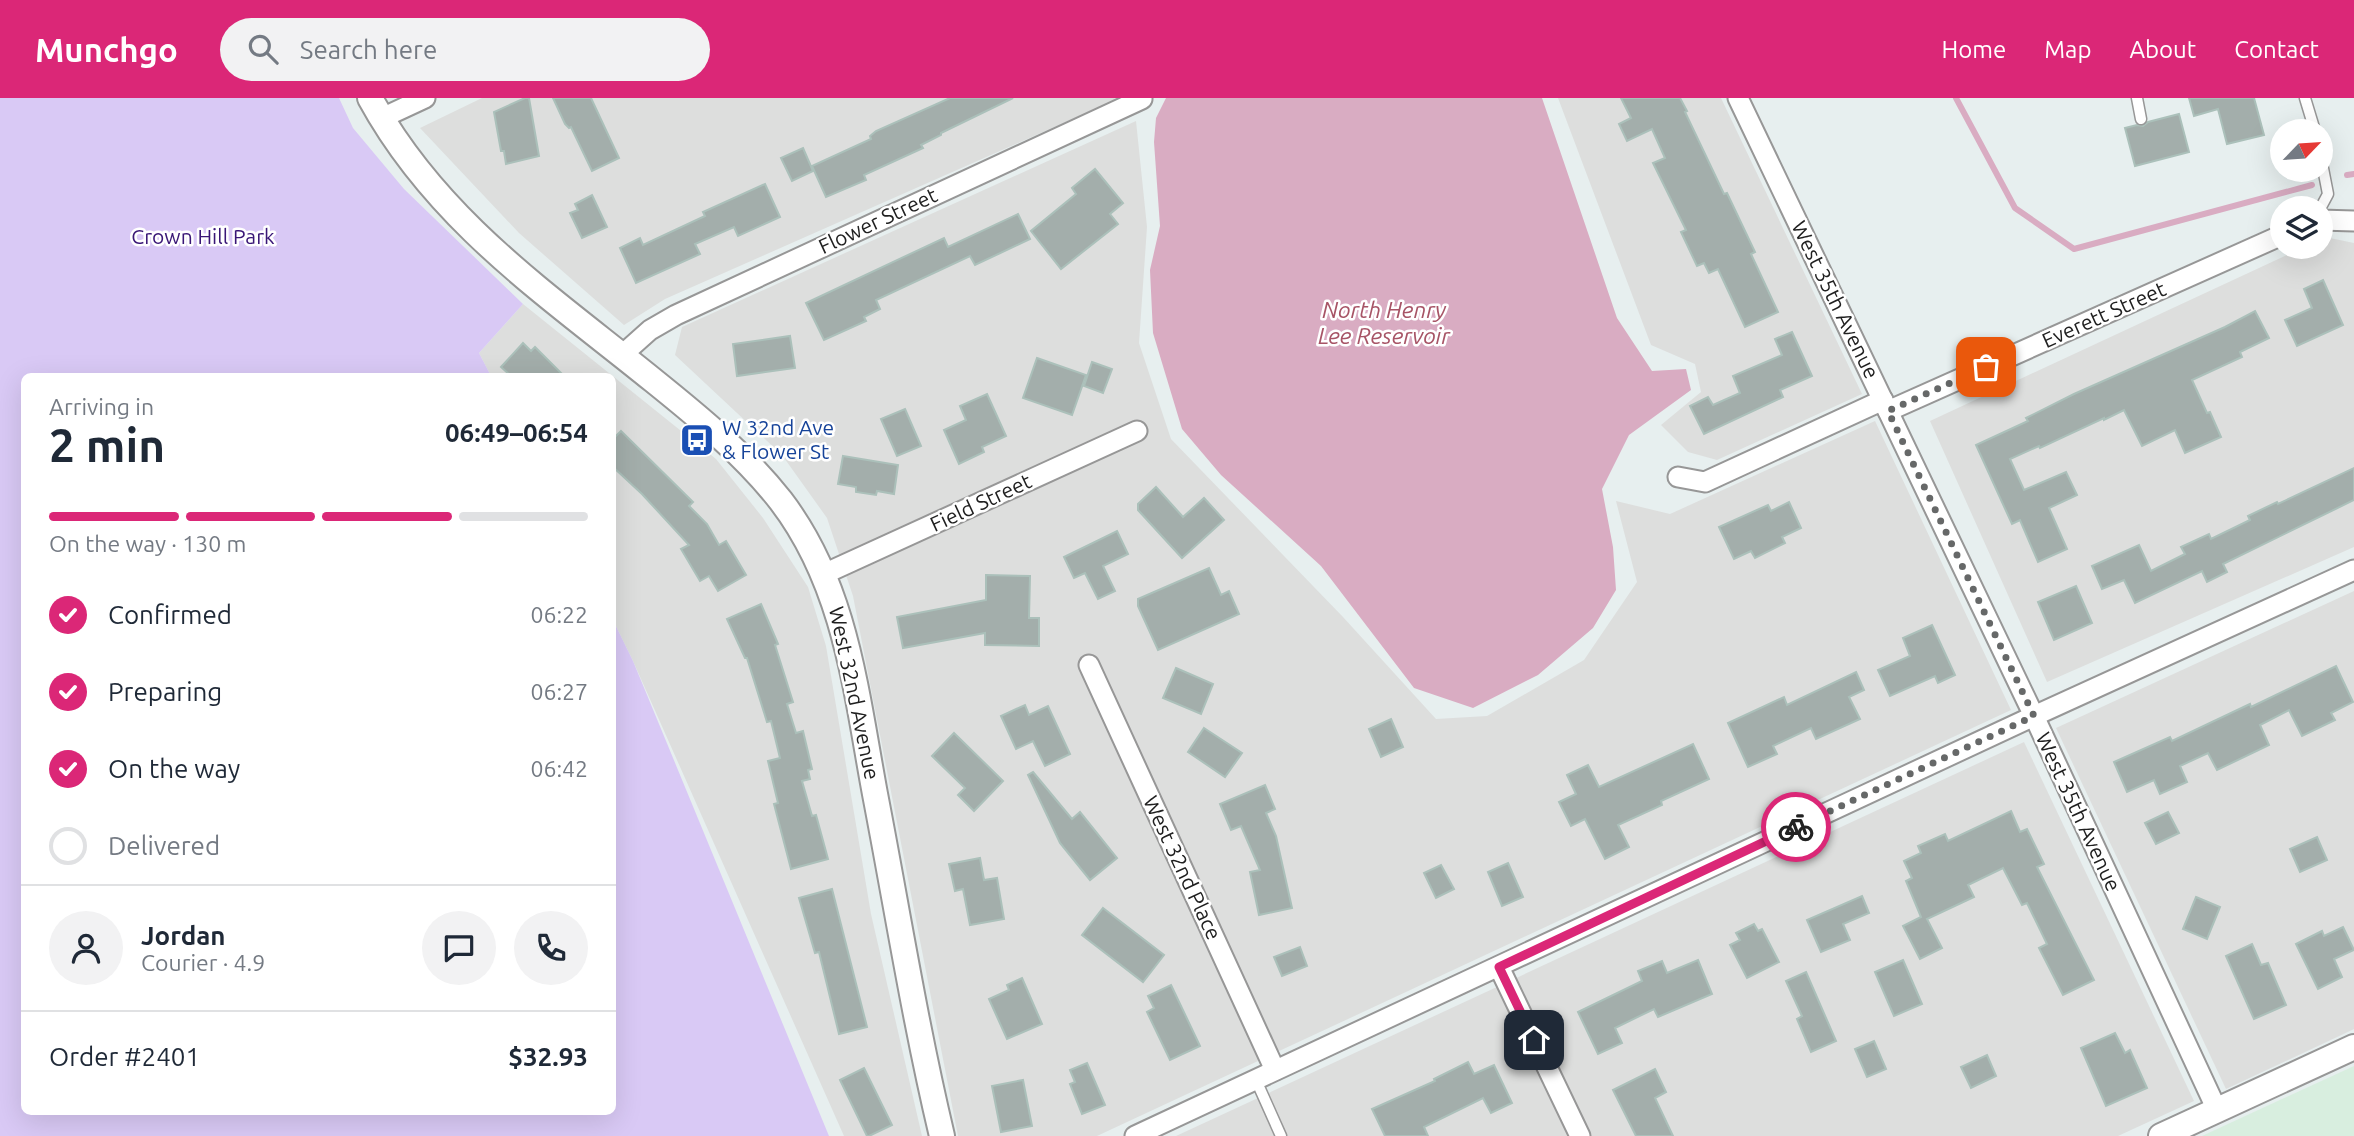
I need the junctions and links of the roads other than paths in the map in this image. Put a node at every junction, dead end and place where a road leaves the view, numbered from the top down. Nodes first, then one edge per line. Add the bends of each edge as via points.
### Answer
1 (425, 98) edge
2 (1738, 98) edge
3 (2137, 98) edge
4 (2305, 98) edge
5 (1142, 99) edge
6 (376, 108) edge
7 (2141, 119) dead end
8 (2311, 119) edge
9 (2333, 220) edge
10 (2354, 220) edge
11 (2270, 240) edge
12 (622, 355) junction
13 (1885, 406) junction
14 (1137, 431) dead end
15 (1678, 477) dead end
16 (2354, 570) edge
17 (824, 574) junction
18 (1089, 665) dead end
19 (2034, 716) junction
20 (1499, 967) junction
21 (2354, 1047) edge
22 (1275, 1070) junction
23 (1256, 1080) junction
24 (2217, 1110) junction
25 (942, 1136) edge
26 (1135, 1136) edge
27 (1281, 1136) edge
28 (1580, 1136) edge
29 (2161, 1136) edge

1 - 6 street
2 - 13 street, West 35th Avenue
3 - 7 lane
4 - 8 lane
5 - 12 street, Flower Street via 676,315 636,340
6 - 12 street, West 32nd Avenue via 419,173 453,213
9 - 10 street
11 - 13 street, Everett Street
12 - 17 street, West 32nd Avenue via 702,420 764,481 796,522
13 - 15 street, Everett Street via 1705,482
13 - 19 street, West 35th Avenue
14 - 17 street, Field Street
16 - 19 street
17 - 25 street, West 32nd Avenue via 854,676
18 - 22 street, West 32nd Place
19 - 20 street
19 - 24 street, West 35th Avenue
20 - 22 street
20 - 28 street
21 - 24 street
22 - 23 street
23 - 26 street
23 - 27 lane
24 - 29 street

